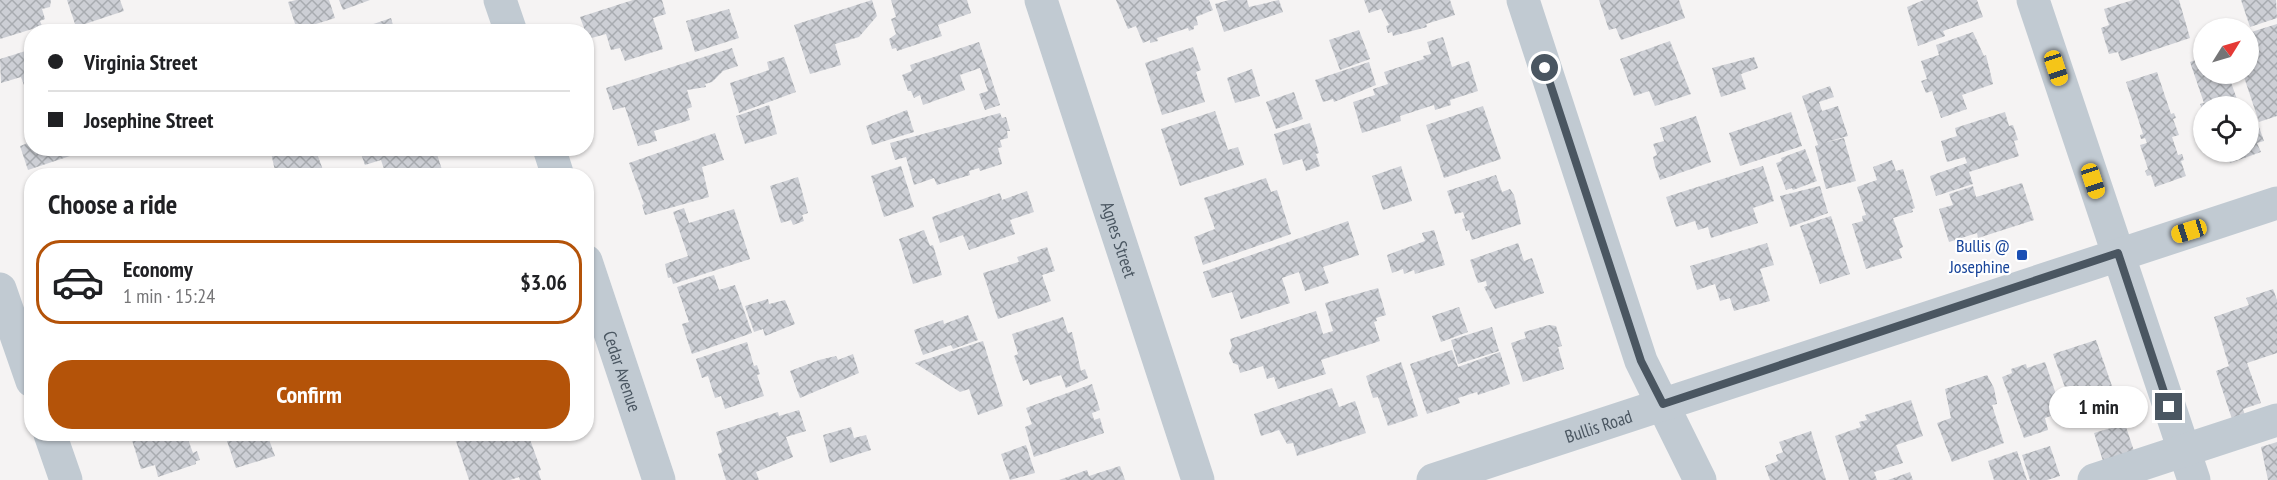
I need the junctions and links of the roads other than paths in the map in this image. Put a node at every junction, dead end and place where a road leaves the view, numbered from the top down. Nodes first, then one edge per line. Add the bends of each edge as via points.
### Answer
1 (500, 0) edge
2 (1041, 0) edge
3 (1523, 0) edge
4 (2034, 0) edge
5 (508, 24) edge
6 (2277, 202) edge
7 (2118, 253) junction
8 (594, 285) edge
9 (0, 289) edge
10 (24, 358) edge
11 (1663, 404) junction
12 (2277, 420) edge
13 (52, 441) edge
14 (2189, 465) edge
15 (66, 480) edge
16 (659, 480) edge
17 (1198, 480) edge
18 (1432, 480) edge
19 (1700, 480) edge
20 (2094, 480) edge

1 - 5 street
2 - 17 street, Agnes Street
3 - 11 street via 1641,361
4 - 7 street
6 - 7 street, Bullis Road
7 - 11 street, Bullis Road
7 - 14 street
8 - 16 street, Cedar Avenue
9 - 10 street
11 - 18 street, Bullis Road
11 - 19 street
12 - 14 street
13 - 15 street
14 - 20 street

